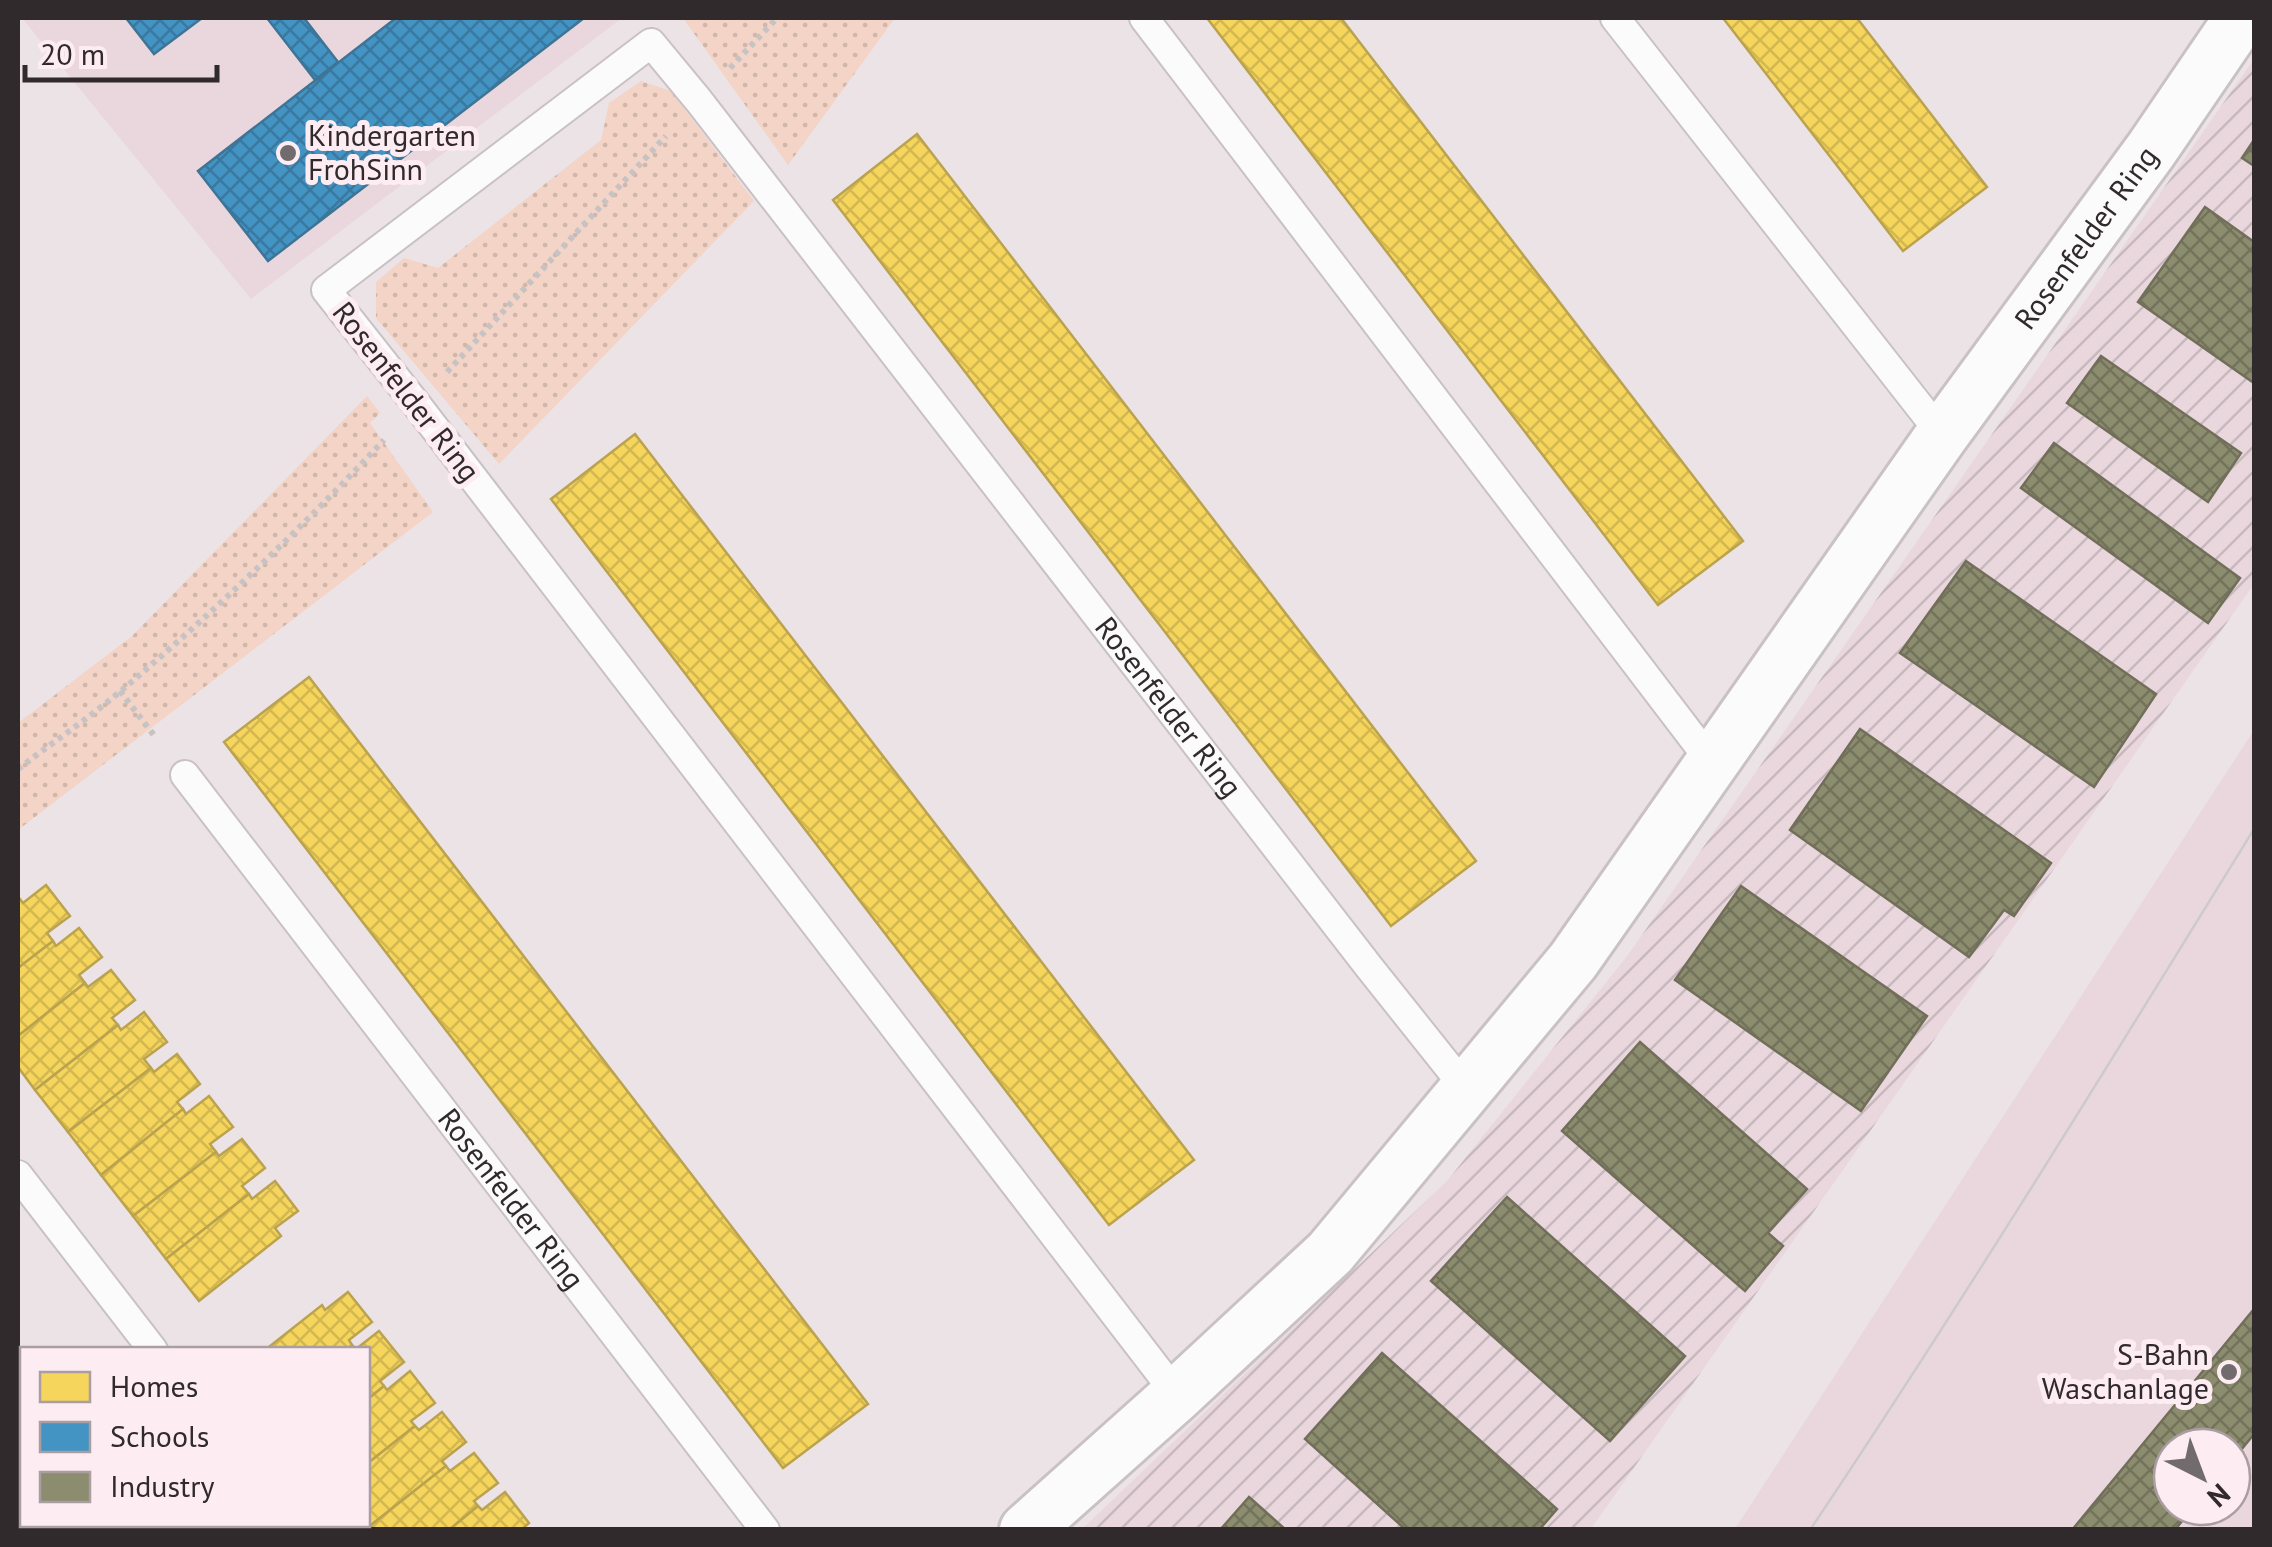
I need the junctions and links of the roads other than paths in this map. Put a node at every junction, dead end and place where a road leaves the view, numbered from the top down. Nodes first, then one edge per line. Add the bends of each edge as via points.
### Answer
1 (1144, 18) edge
2 (1615, 18) edge
3 (2227, 28) edge
4 (1942, 435) junction
5 (1712, 764) junction
6 (185, 776) road end
7 (1467, 1090) junction
8 (18, 1175) edge
9 (151, 1347) edge
10 (1177, 1395) junction
11 (765, 1530) edge
12 (1026, 1530) edge

1 - 5 lane
2 - 4 lane
3 - 4 street, Rosenfelder Ring via 2151,150
4 - 5 street, Rosenfelder Ring
5 - 7 street, Rosenfelder Ring via 1573,961
6 - 11 lane, Rosenfelder Ring
7 - 10 street, Rosenfelder Ring via 1330,1253
7 - 10 lane, Rosenfelder Ring via 651,43 326,290
8 - 9 lane
10 - 12 street, Rosenfelder Ring

